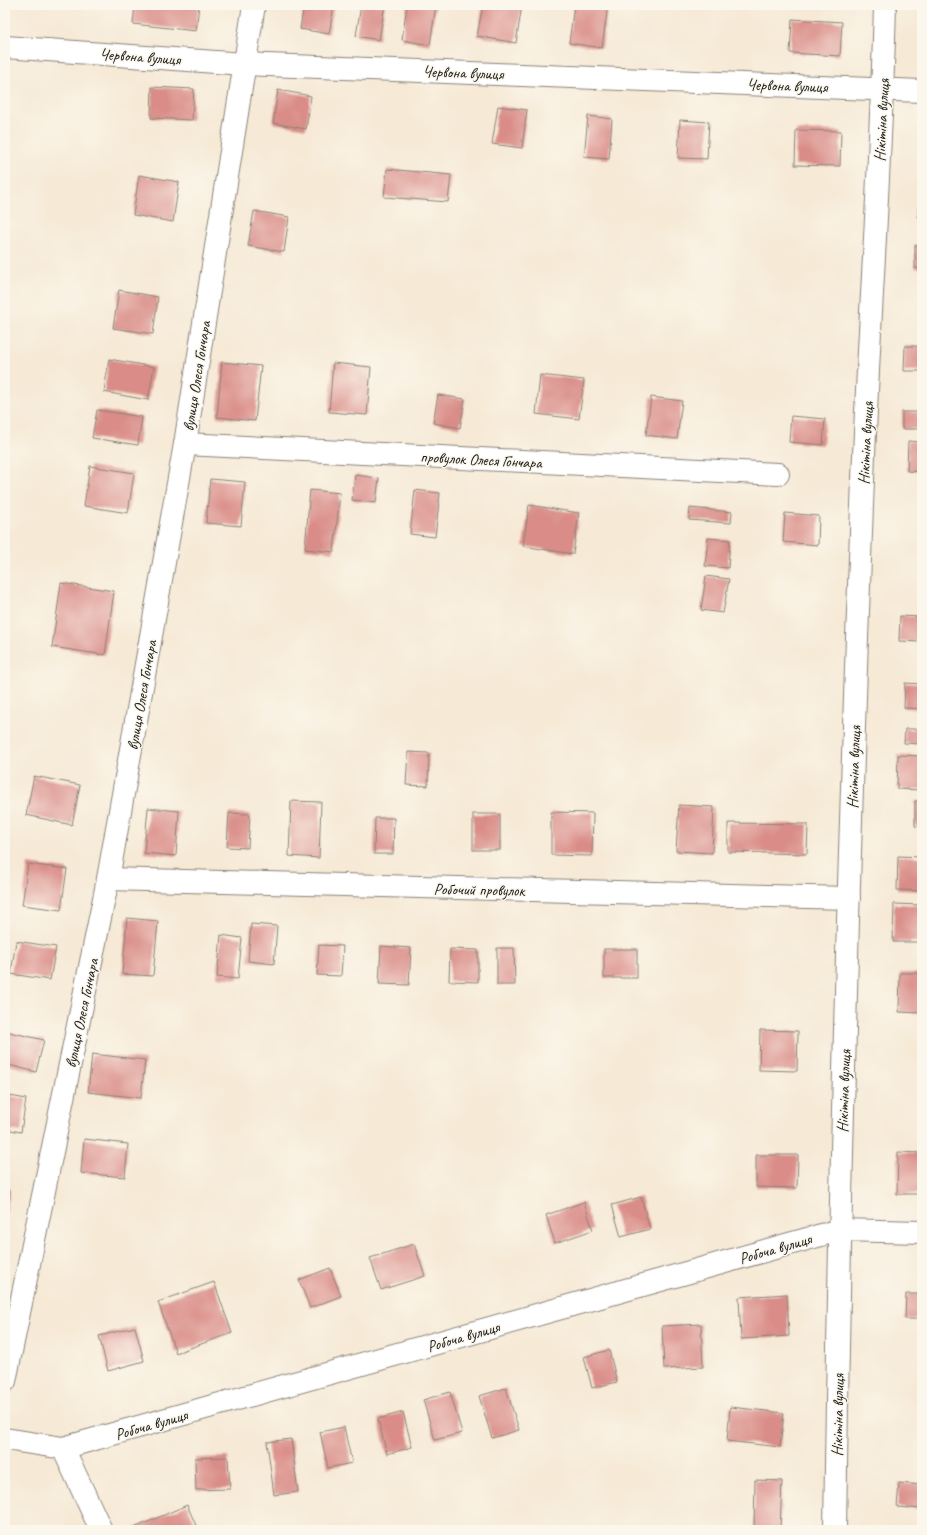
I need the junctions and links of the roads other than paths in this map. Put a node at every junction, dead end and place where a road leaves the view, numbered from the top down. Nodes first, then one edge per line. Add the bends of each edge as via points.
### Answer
1 (254, 5) edge
2 (885, 5) edge
3 (5, 47) edge
4 (244, 64) junction
5 (883, 89) junction
6 (922, 91) edge
7 (185, 444) junction
8 (778, 474) dead end
9 (108, 879) junction
10 (849, 898) junction
11 (839, 1230) junction
12 (922, 1232) edge
13 (5, 1381) edge
14 (5, 1439) edge
15 (63, 1448) junction
16 (101, 1530) edge
17 (835, 1530) edge

1 - 4 street, вулиця Олеся Гончара
2 - 5 street, Нікітіна вулиця
3 - 4 street, Червона вулиця
4 - 5 street, Червона вулиця
4 - 7 street, вулиця Олеся Гончара
5 - 6 street, Червона вулиця
5 - 10 street, Нікітіна вулиця via 863,479
7 - 8 street, провулок Олеся Гончара
7 - 9 street, вулиця Олеся Гончара
9 - 10 street, Робочий провулок
9 - 13 street, вулиця Олеся Гончара
10 - 11 street, Нікітіна вулиця
11 - 12 street, Робоча вулиця
11 - 15 street, Робоча вулиця
11 - 17 street, Нікітіна вулиця
14 - 15 street, Робоча вулиця
15 - 16 street

